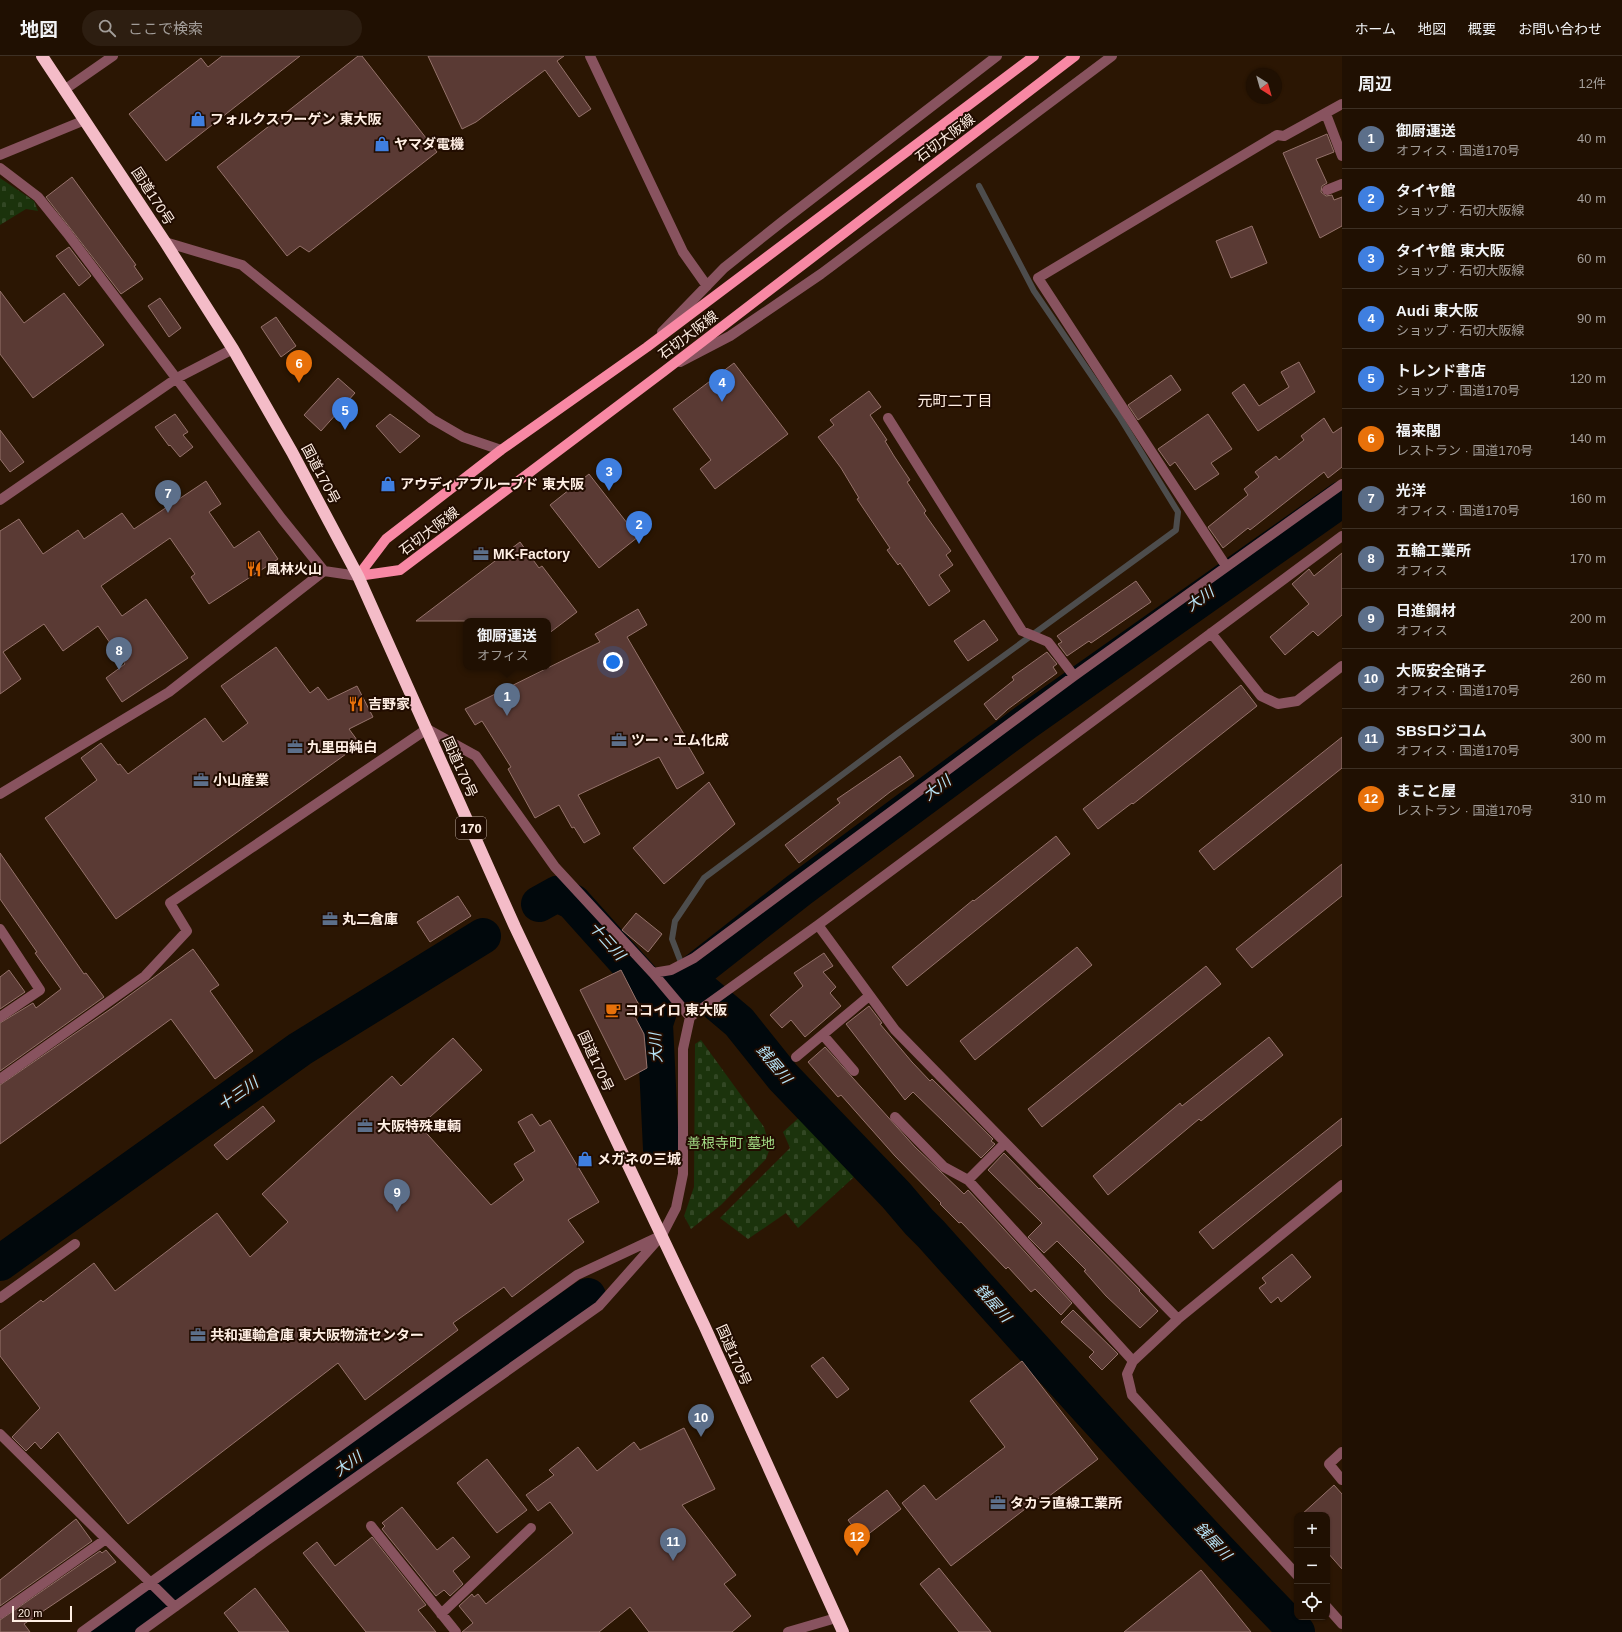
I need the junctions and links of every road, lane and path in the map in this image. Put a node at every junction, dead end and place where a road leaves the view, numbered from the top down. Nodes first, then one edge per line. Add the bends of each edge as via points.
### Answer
1 (42, 56) edge
2 (113, 56) edge
3 (590, 56) edge
4 (997, 56) edge
5 (1034, 56) edge
6 (1075, 56) edge
7 (1112, 56) edge
8 (64, 90) junction
9 (1342, 104) edge
10 (1326, 114) junction
11 (85, 120) junction
12 (0, 155) edge
13 (1342, 156) edge
14 (0, 168) edge
15 (1342, 184) edge
16 (1327, 190) dead end
17 (165, 242) junction
18 (706, 286) junction
19 (647, 348) junction
20 (233, 349) junction
21 (663, 372) junction
22 (178, 378) junction
23 (888, 418) dead end
24 (502, 450) junction
25 (1342, 484) edge
26 (0, 500) edge
27 (1342, 536) edge
28 (1226, 566) junction
29 (324, 571) junction
30 (358, 576) junction
31 (1211, 632) junction
32 (1342, 666) edge
33 (1074, 676) junction
34 (427, 729) junction
35 (0, 794) edge
36 (818, 925) junction
37 (0, 929) edge
38 (656, 977) junction
39 (869, 996) junction
40 (691, 1013) junction
41 (0, 1017) edge
42 (823, 1035) junction
43 (796, 1057) dead end
44 (854, 1071) dead end
45 (0, 1079) edge
46 (895, 1117) dead end
47 (1005, 1143) junction
48 (968, 1180) junction
49 (1342, 1185) edge
50 (662, 1235) junction
51 (75, 1244) dead end
52 (0, 1298) edge
53 (1178, 1319) junction
54 (1133, 1361) junction
55 (0, 1434) edge
56 (1342, 1452) edge
57 (1342, 1480) edge
58 (371, 1526) dead end
59 (531, 1528) dead end
60 (106, 1539) junction
61 (1294, 1572) edge
62 (150, 1582) junction
63 (175, 1607) junction
64 (1330, 1610) edge
65 (0, 1614) edge
66 (441, 1614) junction
67 (836, 1618) junction
68 (1342, 1624) edge
69 (82, 1632) edge
70 (140, 1632) edge
71 (456, 1632) edge
72 (788, 1632) edge
73 (843, 1632) edge

1 - 8 highway, 国道170号 / 170
2 - 8 street
3 - 18 street via 683,252
4 - 18 street via 783,221 724,268
5 - 19 main road, 石切大阪線
6 - 21 main road, 石切大阪線
7 - 21 street via 821,274 730,336
8 - 11 highway, 国道170号 / 170
9 - 10 street
10 - 13 street
10 - 28 street via 1284,136 1277,135 1038,278
11 - 12 street
11 - 17 highway, 国道170号 / 170
14 - 22 street via 38,197
15 - 16 street
17 - 20 highway, 国道170号 / 170
17 - 24 street via 242,265 432,419 463,437
18 - 19 street
19 - 24 main road, 石切大阪線
20 - 22 street
20 - 30 highway, 国道170号 / 170
21 - 30 main road, 石切大阪線 via 400,570
22 - 26 street
22 - 29 street via 282,519
23 - 33 street via 1022,631 1048,642
24 - 30 main road, 石切大阪線 via 386,539
25 - 28 street
27 - 31 street
28 - 33 street
29 - 30 street
29 - 35 street via 168,692
30 - 34 highway, 国道170号 / 170
31 - 32 street via 1261,696 1278,704 1297,701
31 - 36 street
33 - 38 street via 685,964
34 - 38 street via 476,756 555,866
34 - 45 street via 170,903 187,931 145,976
34 - 50 highway, 国道170号 / 170 via 515,927
36 - 39 street
36 - 40 street via 721,995
37 - 41 street via 40,990
38 - 40 street
39 - 42 street
39 - 47 street via 895,1030
40 - 50 street via 683,1049 683,1174 676,1208
42 - 43 street
42 - 44 street
46 - 48 street via 944,1167
47 - 48 street
47 - 53 street
48 - 54 street
49 - 53 street
50 - 62 street via 577,1276
50 - 63 street via 599,1306
50 - 67 highway, 国道170号 / 170
51 - 52 street
53 - 54 street
54 - 61 street via 1127,1374 1132,1395
55 - 60 street
56 - 57 street via 1328,1464
58 - 66 street
59 - 66 street
60 - 62 street
60 - 65 street
62 - 63 street
62 - 69 street
63 - 70 street
64 - 68 street
66 - 71 street
67 - 72 street
67 - 73 highway, 国道170号 / 170

